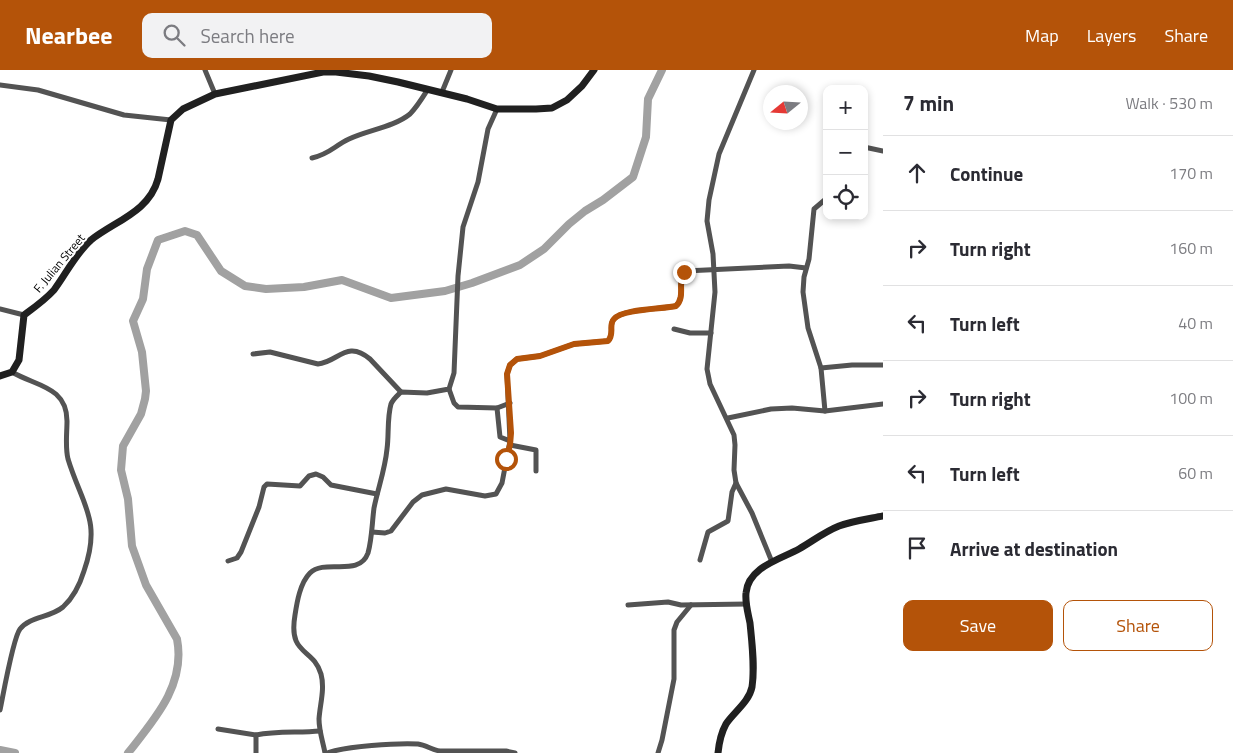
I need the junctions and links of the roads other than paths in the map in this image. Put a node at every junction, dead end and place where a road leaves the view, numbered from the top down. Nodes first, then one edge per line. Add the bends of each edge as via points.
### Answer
1 (204, 70) edge
2 (451, 70) edge
3 (594, 70) edge
4 (754, 70) edge
5 (336, 71) edge
6 (0, 85) edge
7 (428, 89) junction
8 (442, 92) junction
9 (215, 94) junction
10 (497, 109) junction
11 (171, 120) junction
12 (868, 148) edge
13 (883, 151) edge
14 (312, 158) dead end
15 (823, 201) edge
16 (806, 268) junction
17 (714, 270) junction
18 (0, 309) edge
19 (24, 315) junction
20 (674, 329) dead end
21 (711, 333) junction
22 (253, 354) dead end
23 (883, 365) edge
24 (821, 368) junction
25 (12, 372) junction
26 (0, 376) edge
27 (449, 389) junction
28 (401, 392) junction
29 (510, 403) junction
30 (883, 404) edge
31 (497, 408) junction
32 (825, 411) junction
33 (728, 418) junction
34 (510, 443) junction
35 (536, 471) dead end
36 (736, 483) junction
37 (377, 494) junction
38 (883, 516) edge
39 (372, 532) junction
40 (700, 560) dead end
41 (228, 561) dead end
42 (772, 562) junction
43 (691, 604) junction
44 (747, 604) junction
45 (628, 605) dead end
46 (0, 710) edge
47 (218, 729) dead end
48 (320, 731) junction
49 (256, 735) junction
50 (256, 753) edge
51 (326, 753) edge
52 (516, 753) edge
53 (658, 753) edge
54 (718, 753) edge

1 - 9 street
2 - 8 street
3 - 10 street via 567,100 552,108
4 - 17 street via 714,171 707,221
5 - 7 street
5 - 9 street
6 - 11 street via 38,90 124,115
7 - 8 street
7 - 14 street via 404,118 354,136 328,153
8 - 10 street
9 - 11 street via 183,109
10 - 27 street via 488,129 478,182 465,217 461,240 454,373
11 - 19 street, F. Julian Street via 153,193 131,215 90,241 49,295
12 - 13 street
15 - 16 street via 814,209
16 - 17 street
16 - 24 street via 803,283 806,319
17 - 21 street
17 - 29 street via 685,271 681,276 681,296 677,305 616,317 608,341 574,344 513,361 507,374
18 - 19 street
19 - 25 street via 19,360
20 - 21 street
21 - 33 street via 707,373
22 - 28 street via 276,353 318,364 326,363 343,352 356,351 370,358
23 - 24 street
24 - 32 street
25 - 26 street
25 - 46 street via 48,388 64,404 67,453 88,509 92,534 83,573 68,602 51,615 27,623 18,632
27 - 28 street via 427,393
27 - 31 street via 458,407
28 - 37 street via 391,404 386,460
29 - 31 street
29 - 34 street
30 - 32 street
31 - 34 street via 500,437
32 - 33 street via 780,408
33 - 36 street via 735,439
34 - 35 street via 536,450
34 - 39 street via 502,483 496,494 485,496 446,489 422,495 390,531
36 - 40 street via 728,521 708,532
36 - 42 street
37 - 39 street
37 - 41 street via 331,485 316,474 309,476 300,486 267,484 241,552 237,558
38 - 42 street via 836,527
39 - 48 street via 364,560 348,567 324,566 314,570 306,579 298,600 294,636 300,649 321,674
42 - 44 street via 749,583
43 - 44 street
43 - 45 street
43 - 53 street via 674,630 674,679
44 - 54 street via 752,687 748,698 722,731
47 - 49 street
48 - 49 street
48 - 51 street
49 - 50 street
51 - 52 street via 418,744 440,751

